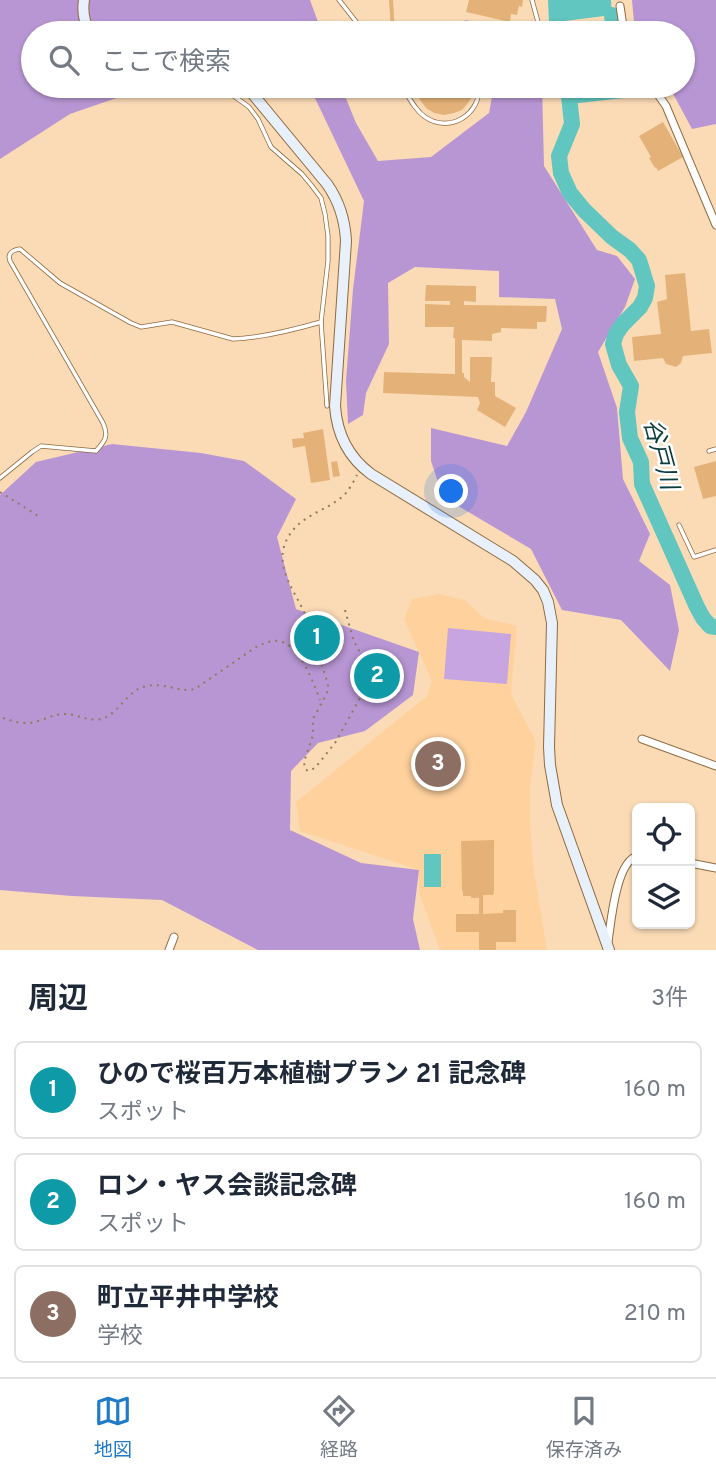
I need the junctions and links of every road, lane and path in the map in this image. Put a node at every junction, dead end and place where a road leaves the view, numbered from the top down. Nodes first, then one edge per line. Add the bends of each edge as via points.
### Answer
1 (84, 0) edge
2 (339, 0) edge
3 (533, 0) edge
4 (620, 3) edge
5 (85, 21) edge
6 (356, 21) edge
7 (538, 21) edge
8 (622, 21) edge
9 (236, 98) edge
10 (256, 98) edge
11 (409, 98) edge
12 (478, 98) edge
13 (660, 98) edge
14 (716, 225) edge
15 (321, 322) junction
16 (327, 406) dead end
17 (716, 449) edge
18 (709, 452) dead end
19 (362, 467) junction
20 (0, 478) edge
21 (0, 492) edge
22 (40, 517) dead end
23 (679, 525) dead end
24 (716, 550) edge
25 (345, 610) dead end
26 (321, 701) junction
27 (3, 718) dead end
28 (642, 739) dead end
29 (716, 766) edge
30 (632, 858) edge
31 (695, 864) edge
32 (716, 868) edge
33 (174, 937) dead end
34 (608, 948) edge
35 (169, 950) edge

1 - 5 street
2 - 6 lane
3 - 7 lane
4 - 8 street
9 - 15 lane via 258,120 271,147 321,198 328,236
10 - 19 street via 335,195 346,229 336,415 341,438
11 - 12 lane via 424,116 440,123 457,122 470,113
13 - 14 street
15 - 16 lane
15 - 20 lane via 244,339 172,322 141,327 60,283 20,249 14,250 10,261 107,430 107,438 96,451 41,446
17 - 18 lane
19 - 26 path via 346,493 294,529 283,550 285,575 306,617 326,678 327,693
19 - 34 street via 513,561 543,590 552,623 549,747 553,784
21 - 22 path
23 - 24 lane via 694,557
25 - 26 path via 354,642 372,673 371,684 335,743 308,771 304,762
26 - 27 path via 300,657 275,641 256,647 195,688 186,691 158,684 139,688 106,718 66,714 22,723
28 - 29 street
30 - 34 street via 619,883
31 - 32 street
33 - 35 street

